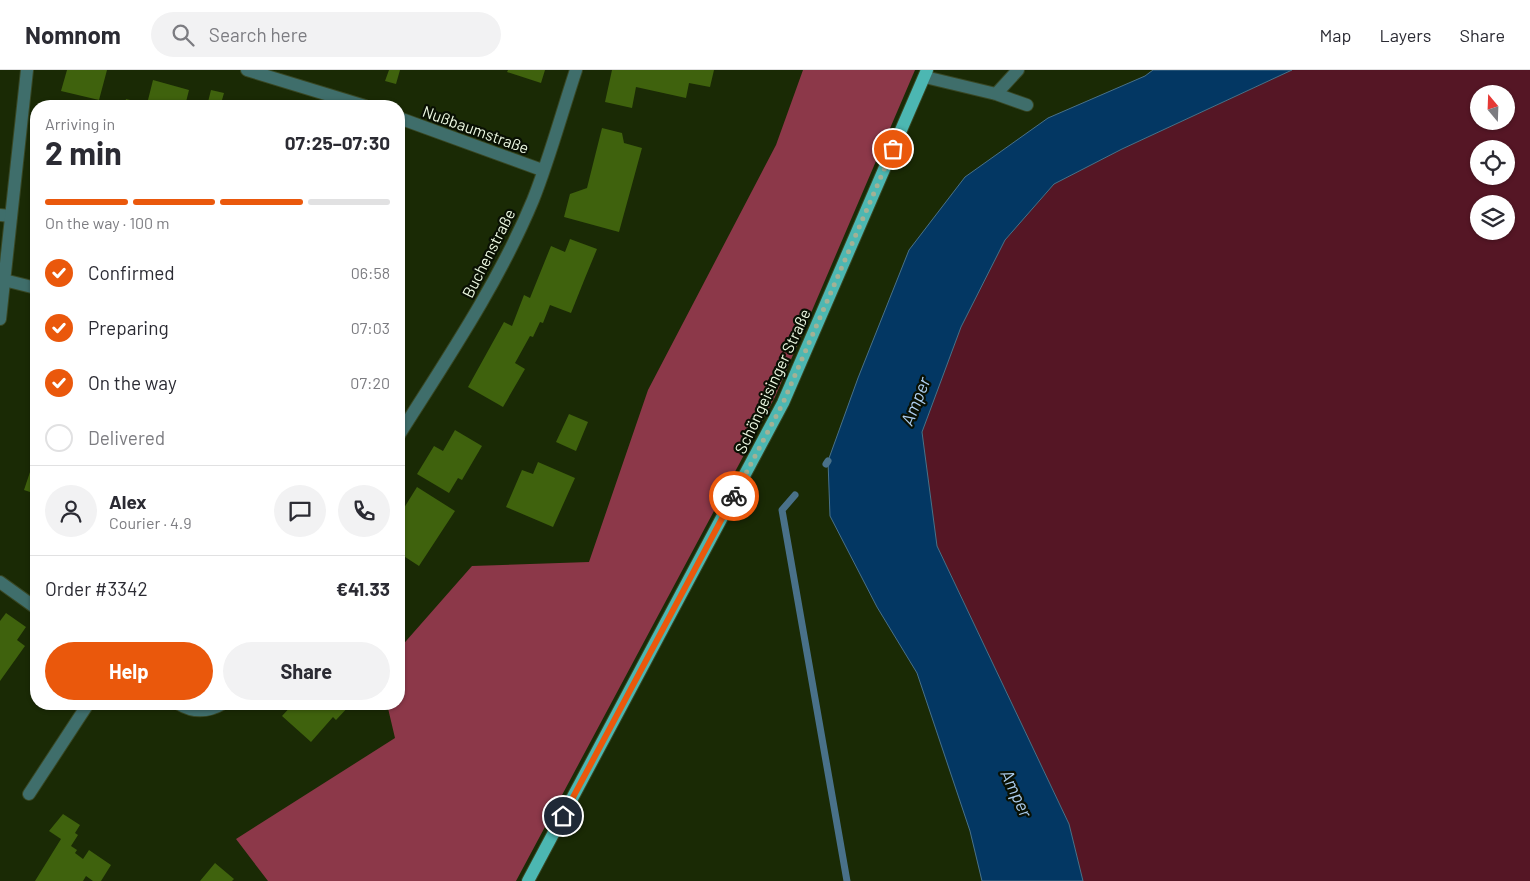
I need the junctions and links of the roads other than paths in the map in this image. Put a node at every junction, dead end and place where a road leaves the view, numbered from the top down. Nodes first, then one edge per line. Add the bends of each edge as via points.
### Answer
1 (27, 70) edge
2 (247, 70) edge
3 (576, 70) edge
4 (1018, 70) edge
5 (926, 74) edge
6 (996, 94) junction
7 (345, 100) edge
8 (1026, 105) dead end
9 (405, 120) edge
10 (542, 170) junction
11 (5, 216) edge
12 (4, 280) junction
13 (30, 286) edge
14 (0, 319) edge
15 (405, 425) edge
16 (0, 582) edge
17 (30, 604) edge
18 (84, 710) edge
19 (189, 710) edge
20 (210, 710) edge
21 (29, 794) dead end
22 (528, 881) edge

1 - 11 street
2 - 7 street
3 - 10 street, Buchenstraße
4 - 6 street
5 - 6 street
5 - 22 main road, Schöngeisinger Straße via 783,403
6 - 8 street
9 - 10 street, Nußbaumstraße
10 - 15 street, Buchenstraße via 533,199 500,270
11 - 12 street
12 - 13 street
12 - 14 street
16 - 17 street
18 - 21 street
19 - 20 street

